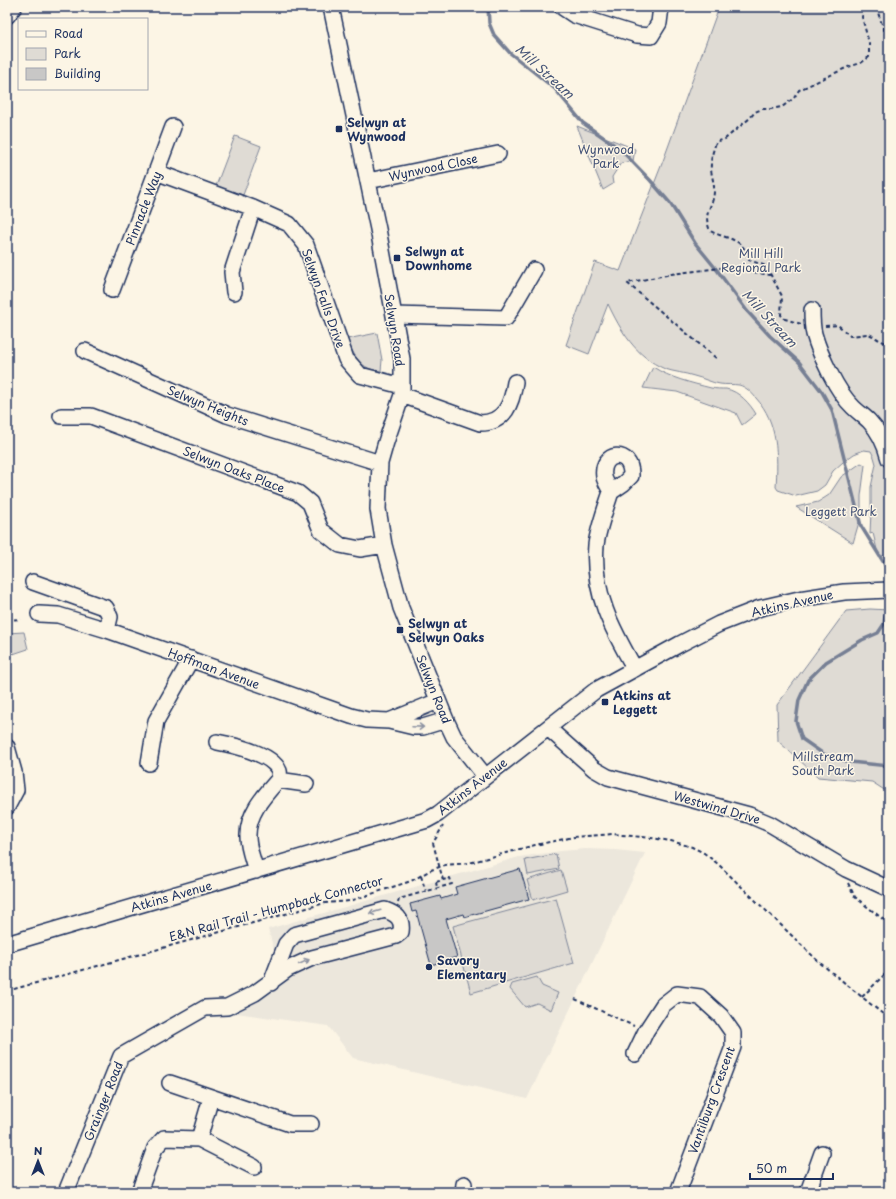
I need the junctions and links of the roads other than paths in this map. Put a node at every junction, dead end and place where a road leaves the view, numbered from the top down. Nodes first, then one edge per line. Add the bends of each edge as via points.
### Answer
1 (14, 7) edge
2 (331, 7) edge
3 (562, 7) edge
4 (661, 7) edge
5 (7, 16) edge
6 (173, 127) dead end
7 (498, 154) dead end
8 (156, 172) junction
9 (368, 181) junction
10 (253, 208) junction
11 (534, 270) dead end
12 (112, 290) dead end
13 (234, 292) dead end
14 (812, 310) dead end
15 (394, 316) junction
16 (85, 351) dead end
17 (515, 382) dead end
18 (402, 390) junction
19 (61, 416) dead end
20 (889, 459) edge
21 (380, 463) junction
22 (611, 492) dead end
23 (384, 545) junction
24 (33, 582) dead end
25 (889, 590) edge
26 (39, 614) dead end
27 (107, 630) junction
28 (191, 659) junction
29 (634, 669) junction
30 (438, 701) junction
31 (446, 720) junction
32 (389, 722) junction
33 (548, 728) junction
34 (217, 742) dead end
35 (7, 747) edge
36 (149, 763) dead end
37 (485, 776) junction
38 (278, 780) junction
39 (306, 784) dead end
40 (8, 807) edge
41 (256, 871) junction
42 (889, 889) edge
43 (7, 944) edge
44 (271, 983) junction
45 (635, 1054) dead end
46 (170, 1083) dead end
47 (211, 1098) junction
48 (311, 1124) dead end
49 (199, 1139) junction
50 (822, 1153) dead end
51 (254, 1167) dead end
52 (66, 1192) edge
53 (138, 1192) edge
54 (678, 1192) edge
55 (808, 1192) edge

1 - 5 street
2 - 9 street, Selwyn Road
3 - 4 street via 574,14 638,35 651,36 659,23
6 - 8 street, Pinnacle Way
7 - 9 street, Wynwood Close
8 - 10 street, Selwyn Falls Drive
8 - 12 street, Pinnacle Way
9 - 15 street, Selwyn Road
10 - 13 street via 232,272
10 - 18 street, Selwyn Falls Drive via 289,224 306,245 346,359 360,376
11 - 15 street via 506,318
14 - 20 street via 812,326 819,347 840,392 879,432
15 - 18 street, Selwyn Road via 402,358
16 - 21 street, Selwyn Heights via 227,415
17 - 18 street, Selwyn Falls Drive via 510,405 496,420 488,423 480,423
18 - 21 street, Selwyn Road
19 - 23 street, Selwyn Oaks Place via 91,416 298,493 310,503 321,530 340,545 360,549
21 - 23 street, Selwyn Road via 378,509
22 - 29 street via 596,544 597,575 608,619
23 - 30 street, Selwyn Road via 401,608
24 - 27 street via 106,608 110,617
25 - 29 street, Atkins Avenue via 844,592 760,608 719,624
26 - 27 street, Hoffman Avenue via 58,615
27 - 28 street, Hoffman Avenue
28 - 32 street, Hoffman Avenue via 351,716
28 - 36 street via 156,721
29 - 33 street, Atkins Avenue via 596,690
30 - 31 street, Selwyn Road
30 - 32 street, Hoffman Avenue
32 -> 31 street, Hoffman Avenue via 423,727
31 - 37 street, Selwyn Road via 454,737
33 - 37 street, Atkins Avenue
33 - 42 street, Westwind Drive via 594,769 608,777 750,815 846,869
34 - 38 street via 238,746 268,759 279,772
35 - 40 street via 16,790
37 - 41 street, Atkins Avenue via 427,820
38 - 39 street
38 - 41 street via 254,811 249,823 248,838
41 - 43 street, Atkins Avenue
44 -> 44 street via 288,969 312,958 396,936 401,932 399,918 385,910 294,935 286,944
44 - 52 street, Grainger Road via 227,1007 205,1008 121,1056
45 - 54 street, Vantilburg Crescent via 663,1005 677,994 700,997 721,1016 733,1033 733,1047
46 - 47 street
47 - 48 street via 290,1124
47 - 49 street
49 - 51 street
49 - 53 street via 164,1138 154,1148
50 - 55 street

